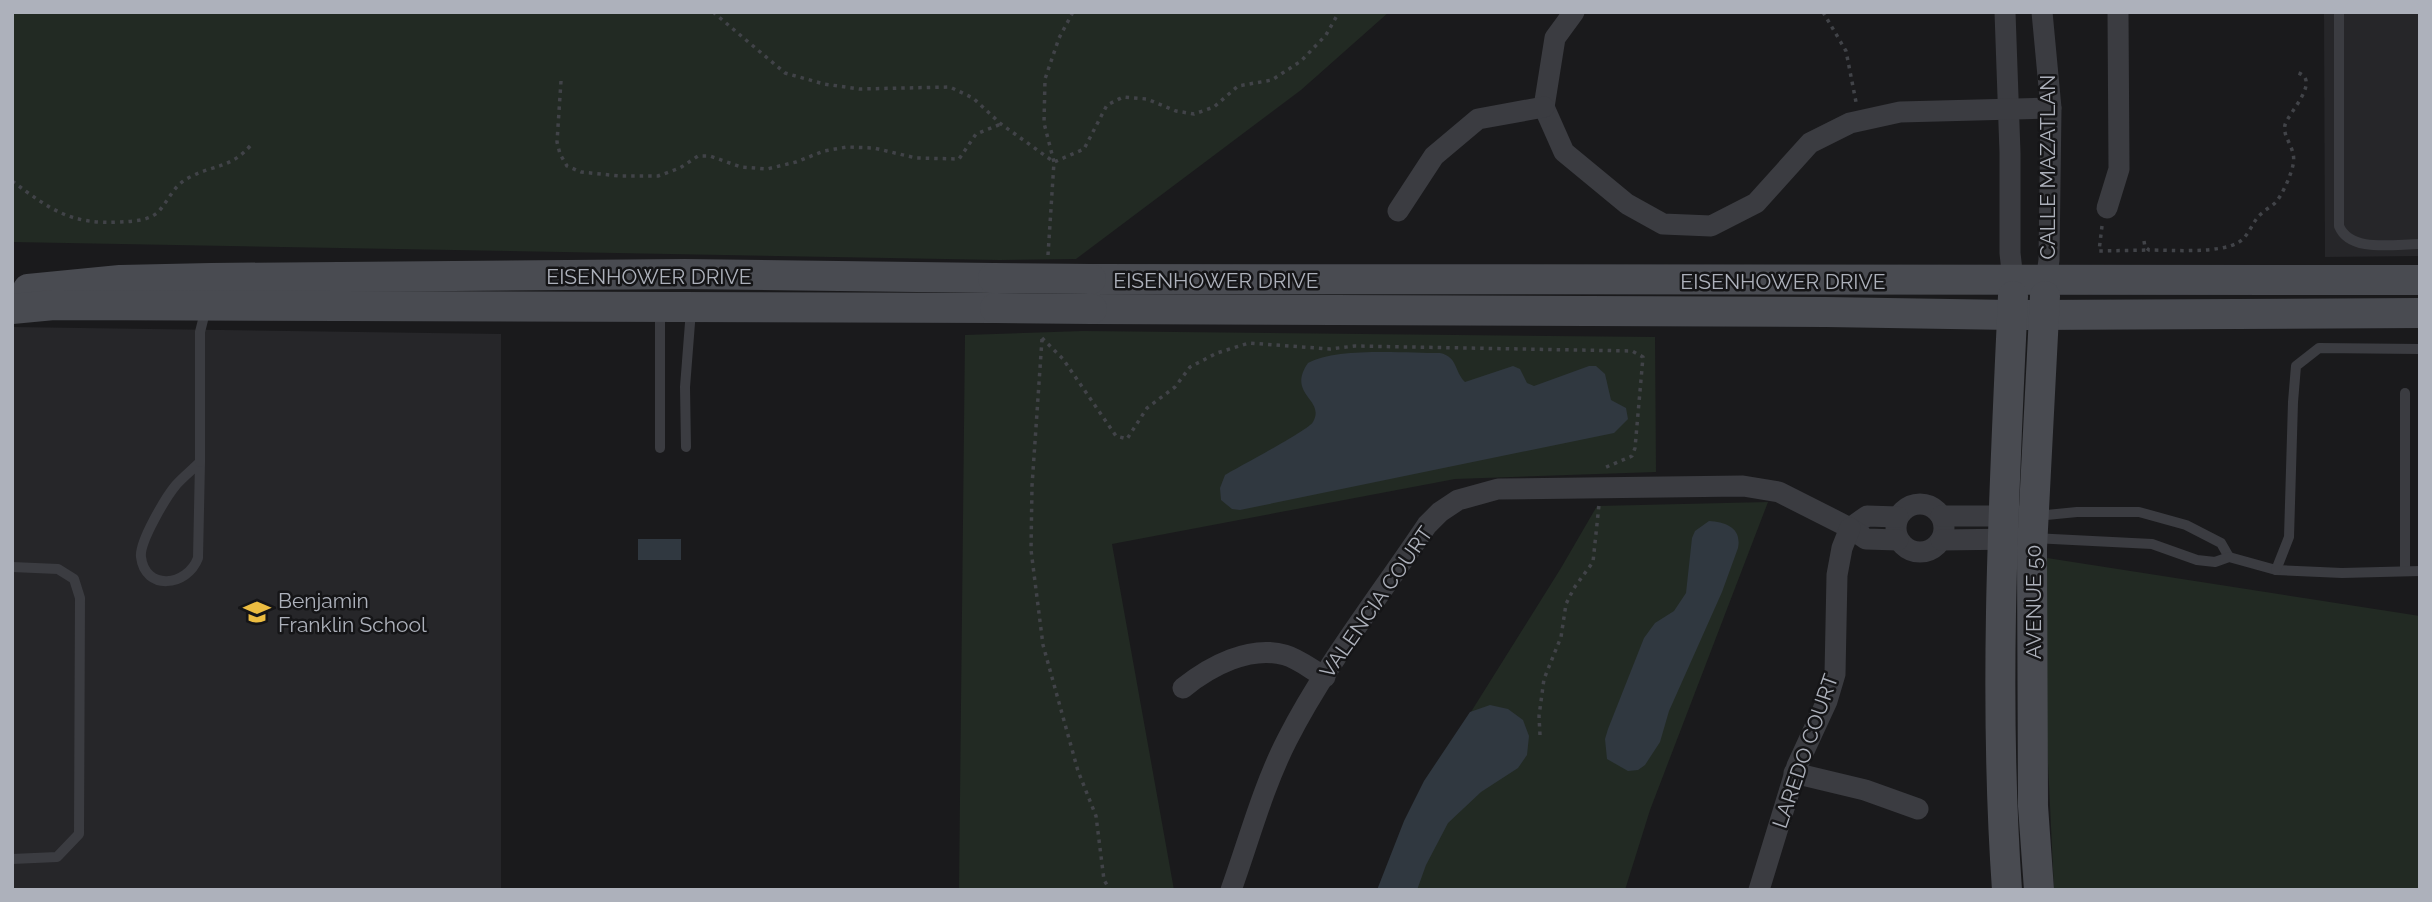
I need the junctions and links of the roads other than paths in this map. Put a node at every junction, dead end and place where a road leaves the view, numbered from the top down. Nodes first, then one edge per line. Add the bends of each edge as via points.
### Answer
1 (1574, 12) edge
2 (2005, 12) edge
3 (2042, 12) edge
4 (2118, 12) edge
5 (2339, 12) edge
6 (1544, 107) junction
7 (2051, 108) junction
8 (2010, 109) junction
9 (2107, 208) road end
10 (1398, 211) dead end
11 (2420, 244) edge
12 (781, 276) junction
13 (247, 279) junction
14 (2013, 280) junction
15 (2420, 280) edge
16 (2046, 281) junction
17 (12, 290) edge
18 (691, 306) junction
19 (207, 307) junction
20 (660, 307) junction
21 (12, 309) edge
22 (2044, 313) junction
23 (2420, 313) edge
24 (2012, 315) junction
25 (2420, 349) edge
26 (660, 386) junction
27 (685, 387) junction
28 (2405, 393) dead end
29 (686, 447) dead end
30 (660, 448) dead end
31 (200, 462) junction
32 (1941, 516) junction
33 (1898, 517) junction
34 (1850, 527) junction
35 (2002, 527) junction
36 (2033, 527) junction
37 (1898, 540) junction
38 (1941, 540) junction
39 (2229, 557) junction
40 (12, 567) edge
41 (2276, 570) junction
42 (2420, 570) edge
43 (2405, 571) junction
44 (1325, 677) junction
45 (1183, 688) dead end
46 (1794, 773) junction
47 (1918, 809) dead end
48 (12, 859) edge
49 (1231, 890) edge
50 (1759, 890) edge
51 (2007, 890) edge
52 (2039, 890) edge

1 - 6 street via 1555,38
2 - 8 street, CALLE MAZATLAN
3 - 7 street, CALLE MAZATLAN
4 - 9 street via 2119,169
5 - 11 lane via 2339,226 2355,243
6 - 8 street via 1564,152 1627,204 1663,224 1711,226 1756,203 1810,143 1850,123 1900,113
6 - 10 street via 1478,119 1434,156
7 - 8 street
7 - 16 street, CALLE MAZATLAN
8 - 14 street
12 - 13 main road, EISENHOWER DRIVE
12 - 14 main road, EISENHOWER DRIVE, bridge
12 - 20 main road via 753,290 671,292
13 - 17 main road, EISENHOWER DRIVE via 120,279
13 - 19 main road via 213,294
14 - 16 main road, EISENHOWER DRIVE
14 - 24 main road, AVENUE 50
15 - 16 main road, EISENHOWER DRIVE
16 - 22 main road, AVENUE 50
18 - 20 main road, EISENHOWER DRIVE
18 - 24 main road, EISENHOWER DRIVE, bridge
18 - 27 lane
19 - 20 main road, EISENHOWER DRIVE
19 - 21 main road, EISENHOWER DRIVE via 54,305
19 - 31 lane via 200,332
20 - 26 lane
22 - 23 main road, EISENHOWER DRIVE
22 - 24 main road, EISENHOWER DRIVE
22 - 36 main road, AVENUE 50
24 - 35 main road, AVENUE 50
25 - 41 lane via 2319,348 2296,366 2289,537
26 - 27 lane
26 - 30 lane
27 - 29 lane
28 - 43 lane
31 - 31 lane via 174,487 143,541 143,565 162,581 188,575 198,558
32 - 33 street, VALENCIA COURT via 1921,503 1906,507
32 - 35 street, VALENCIA COURT
32 - 38 street
33 - 34 street, VALENCIA COURT via 1867,516
33 - 37 street
34 - 37 street, VALENCIA COURT via 1866,539
34 - 44 street, VALENCIA COURT via 1803,503 1763,488 1743,486 1498,489 1458,500 1427,526
34 - 46 street, LAREDO COURT via 1837,575 1835,674
35 - 36 street, VALENCIA COURT
35 - 38 street, VALENCIA COURT
35 - 51 main road, AVENUE 50 via 2000,727
36 - 39 lane via 2152,544 2197,561
36 - 39 lane via 2077,512 2139,512 2186,525 2221,543
36 - 52 main road, AVENUE 50 via 2033,806
37 - 38 street, VALENCIA COURT via 1921,552
39 - 41 lane
40 - 48 lane via 58,569 74,579 80,598 79,834 57,858
41 - 43 lane
42 - 43 lane
44 - 45 street via 1288,656 1269,652 1220,664
44 - 49 street, VALENCIA COURT via 1286,743
46 - 47 street
46 - 50 street, LAREDO COURT

